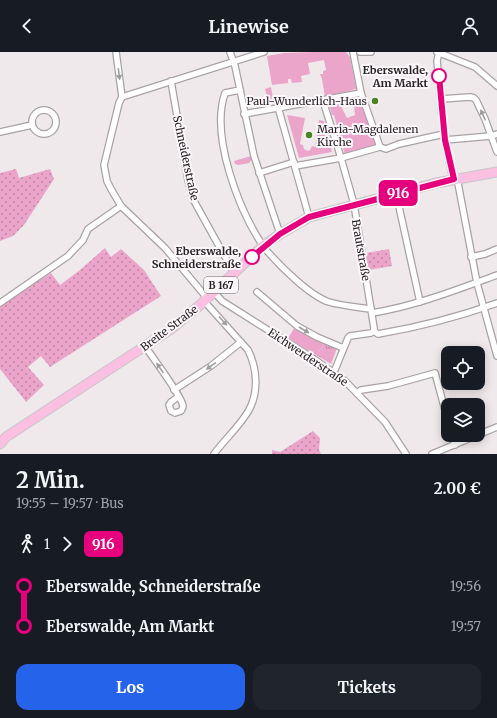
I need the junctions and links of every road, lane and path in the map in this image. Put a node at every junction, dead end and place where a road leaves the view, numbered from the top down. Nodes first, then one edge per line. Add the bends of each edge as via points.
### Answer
1 (116, 52) edge
2 (230, 52) edge
3 (264, 52) edge
4 (353, 52) edge
5 (360, 52) edge
6 (371, 52) edge
7 (438, 52) edge
8 (233, 62) junction
9 (171, 81) junction
10 (497, 86) edge
11 (240, 90) junction
12 (361, 93) junction
13 (122, 97) junction
14 (441, 99) junction
15 (323, 101) junction
16 (278, 107) junction
17 (244, 114) junction
18 (32, 125) junction
19 (0, 132) edge
20 (497, 134) edge
21 (491, 136) junction
22 (445, 137) junction
23 (380, 147) junction
24 (497, 152) edge
25 (341, 158) junction
26 (294, 164) junction
27 (497, 172) edge
28 (259, 173) junction
29 (456, 180) junction
30 (396, 193) junction
31 (354, 204) junction
32 (122, 206) junction
33 (309, 217) junction
34 (280, 234) junction
35 (265, 249) junction
36 (497, 249) edge
37 (471, 257) junction
38 (234, 273) junction
39 (497, 275) edge
40 (477, 282) junction
41 (257, 292) dead end
42 (208, 297) junction
43 (420, 302) junction
44 (497, 302) edge
45 (0, 303) edge
46 (484, 307) junction
47 (372, 311) junction
48 (374, 331) junction
49 (241, 342) junction
50 (145, 346) junction
51 (343, 348) junction
52 (497, 356) edge
53 (334, 372) junction
54 (174, 390) junction
55 (357, 393) junction
56 (178, 397) dead end
57 (441, 398) edge
58 (497, 427) edge
59 (454, 442) edge
60 (0, 444) edge
61 (455, 445) junction
62 (214, 454) edge
63 (406, 454) edge
64 (432, 454) edge

1 -> 13 street
2 - 8 street
3 - 8 street
4 - 12 street
5 - 6 street
7 - 10 street via 475,67
7 - 14 street
8 - 9 street
8 - 11 street
9 - 13 street
9 - 38 street, Schneiderstraße via 194,201
11 - 17 street
11 - 35 street via 225,93 221,109 222,135 235,189 254,233
12 - 15 street
12 - 23 street
13 - 32 street via 104,165 111,189
21 -> 14 street via 476,100 470,97
14 - 22 street
15 - 16 street
15 - 25 street, Brautstraße
16 - 17 street
16 - 26 street
17 - 28 street
18 - 18 street via 36,132 45,134 52,131 56,119 51,112 43,109 35,113 31,120
18 - 19 street
20 - 21 street
21 - 22 street
21 - 24 street
22 - 23 street via 399,144 386,149
22 - 29 street
23 - 25 street
25 - 26 street
25 - 31 street, Brautstraße
26 - 28 street
26 - 33 street
27 - 29 main road, Breite Straße / B 167
28 - 34 street
29 - 30 main road, Breite Straße / B 167
29 - 37 street
30 - 31 main road, Breite Straße / B 167
30 - 43 street
31 - 33 main road, Breite Straße / B 167
31 - 47 street, Brautstraße
32 - 42 street via 165,248
32 - 45 street via 88,229 68,256
33 - 34 main road, Breite Straße / B 167
34 - 35 main road, Breite Straße / B 167
35 - 38 main road, Breite Straße / B 167
35 - 47 street via 314,294 328,302
36 - 37 street
37 - 40 street
38 - 42 main road, Breite Straße / B 167
39 - 40 street
40 - 43 street
40 - 46 street
41 -> 51 street via 306,332
42 -> 49 street
42 - 50 main road, Breite Straße / B 167 via 179,323
42 - 53 street, Eichwerderstraße via 222,301
43 - 47 street via 396,309
44 - 46 street
46 - 48 street via 420,326 378,334
46 - 52 street
47 - 48 street, Brautstraße
48 - 51 street via 350,336
49 -> 54 street via 211,366
49 - 62 street via 252,358 256,391 249,410
54 -> 50 street
50 - 60 main road, Breite Straße / B 167 via 6,437
51 - 53 street
53 - 55 street, Eichwerderstraße
54 - 56 street
55 - 57 street via 434,373
55 - 63 street, Eichwerderstraße via 385,422
58 - 61 street
59 - 61 street
61 - 64 street

